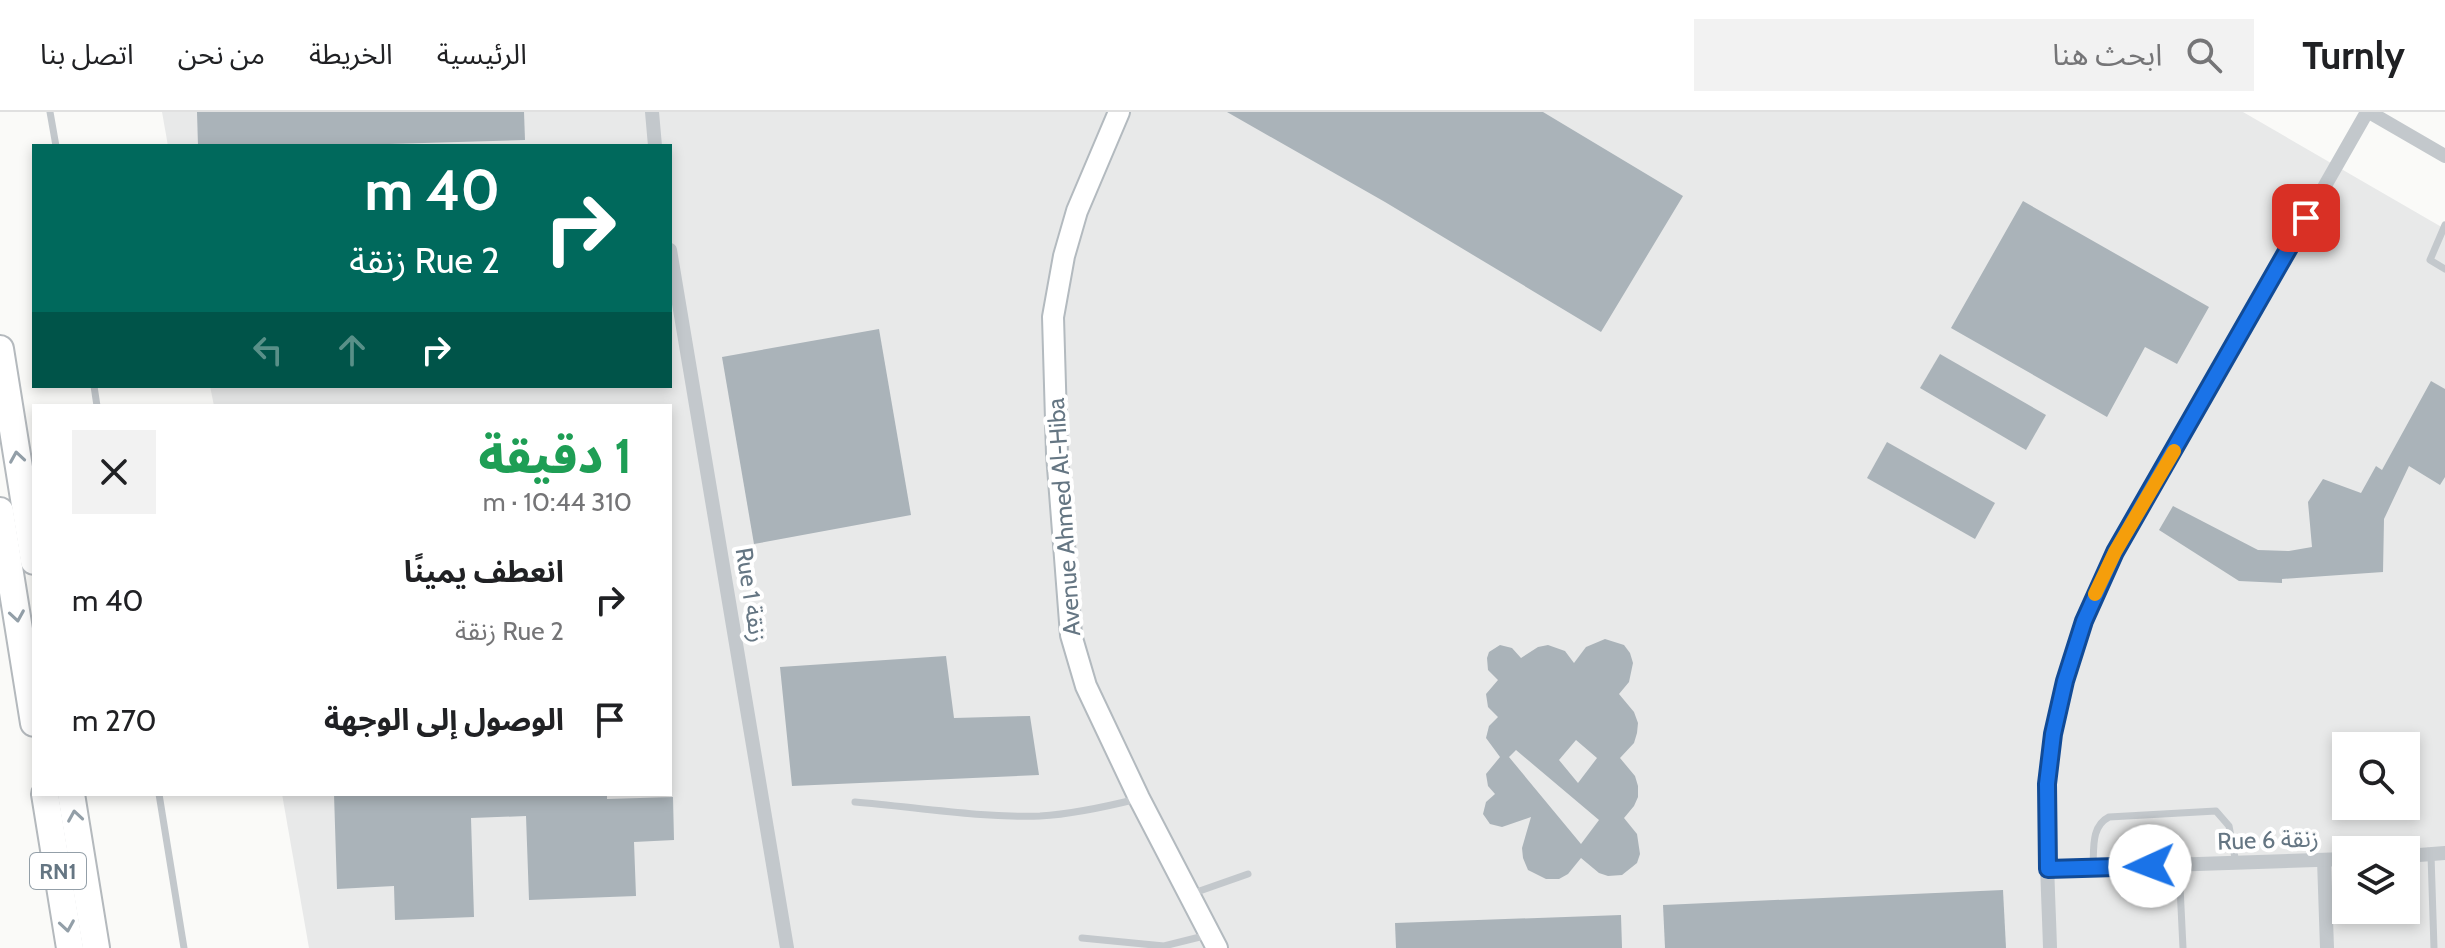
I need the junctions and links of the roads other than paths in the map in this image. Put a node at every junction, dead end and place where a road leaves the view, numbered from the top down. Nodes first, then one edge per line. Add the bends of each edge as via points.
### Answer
1 (50, 112) edge
2 (652, 112) edge
3 (1119, 112) edge
4 (2368, 112) edge
5 (56, 144) edge
6 (655, 144) edge
7 (2445, 156) edge
8 (2445, 225) edge
9 (672, 262) edge
10 (2445, 269) edge
11 (0, 349) edge
12 (0, 511) edge
13 (32, 549) edge
14 (32, 711) edge
15 (45, 796) edge
16 (71, 796) edge
17 (159, 796) edge
18 (1139, 798) junction
19 (855, 802) dead end
20 (2438, 854) edge
21 (2324, 860) junction
22 (2332, 860) edge
23 (2236, 863) junction
24 (2179, 866) junction
25 (2093, 868) junction
26 (2048, 869) junction
27 (1248, 874) dead end
28 (1189, 895) junction
29 (1082, 938) dead end
30 (1213, 941) edge
31 (70, 948) edge
32 (96, 948) edge
33 (184, 948) edge
34 (787, 948) edge
35 (2050, 948) edge
36 (2183, 948) edge
37 (2327, 948) edge
38 (2434, 948) edge

1 - 5 lane
2 - 6 street
3 - 18 street, Avenue Ahmed Al-Hiba via 1064,256 1053,317 1054,377 1071,635 1086,686
4 - 7 street
4 - 26 street via 2098,587 2075,645 2053,734 2047,784
8 - 10 lane via 2430,260
9 - 34 street, Rue 1 زنقة
13 -> 11 highway
12 -> 14 highway
15 -> 31 highway, RN1
32 -> 16 highway, RN1
17 - 33 lane
18 - 19 lane via 1040,816
18 - 28 street, Avenue Ahmed Al-Hiba
20 - 38 lane
21 - 22 street, Rue 6 زنقة
21 - 23 street, Rue 6 زنقة
21 - 37 street
23 - 24 street, Rue 6 زنقة
23 - 25 lane via 2229,826 2216,811 2103,819 2096,830
24 - 25 street, Rue 6 زنقة
24 - 36 lane
25 - 26 street, Rue 6 زنقة
26 - 35 street
27 - 28 lane
28 - 30 street, Avenue Ahmed Al-Hiba
29 - 30 lane via 1164,946

